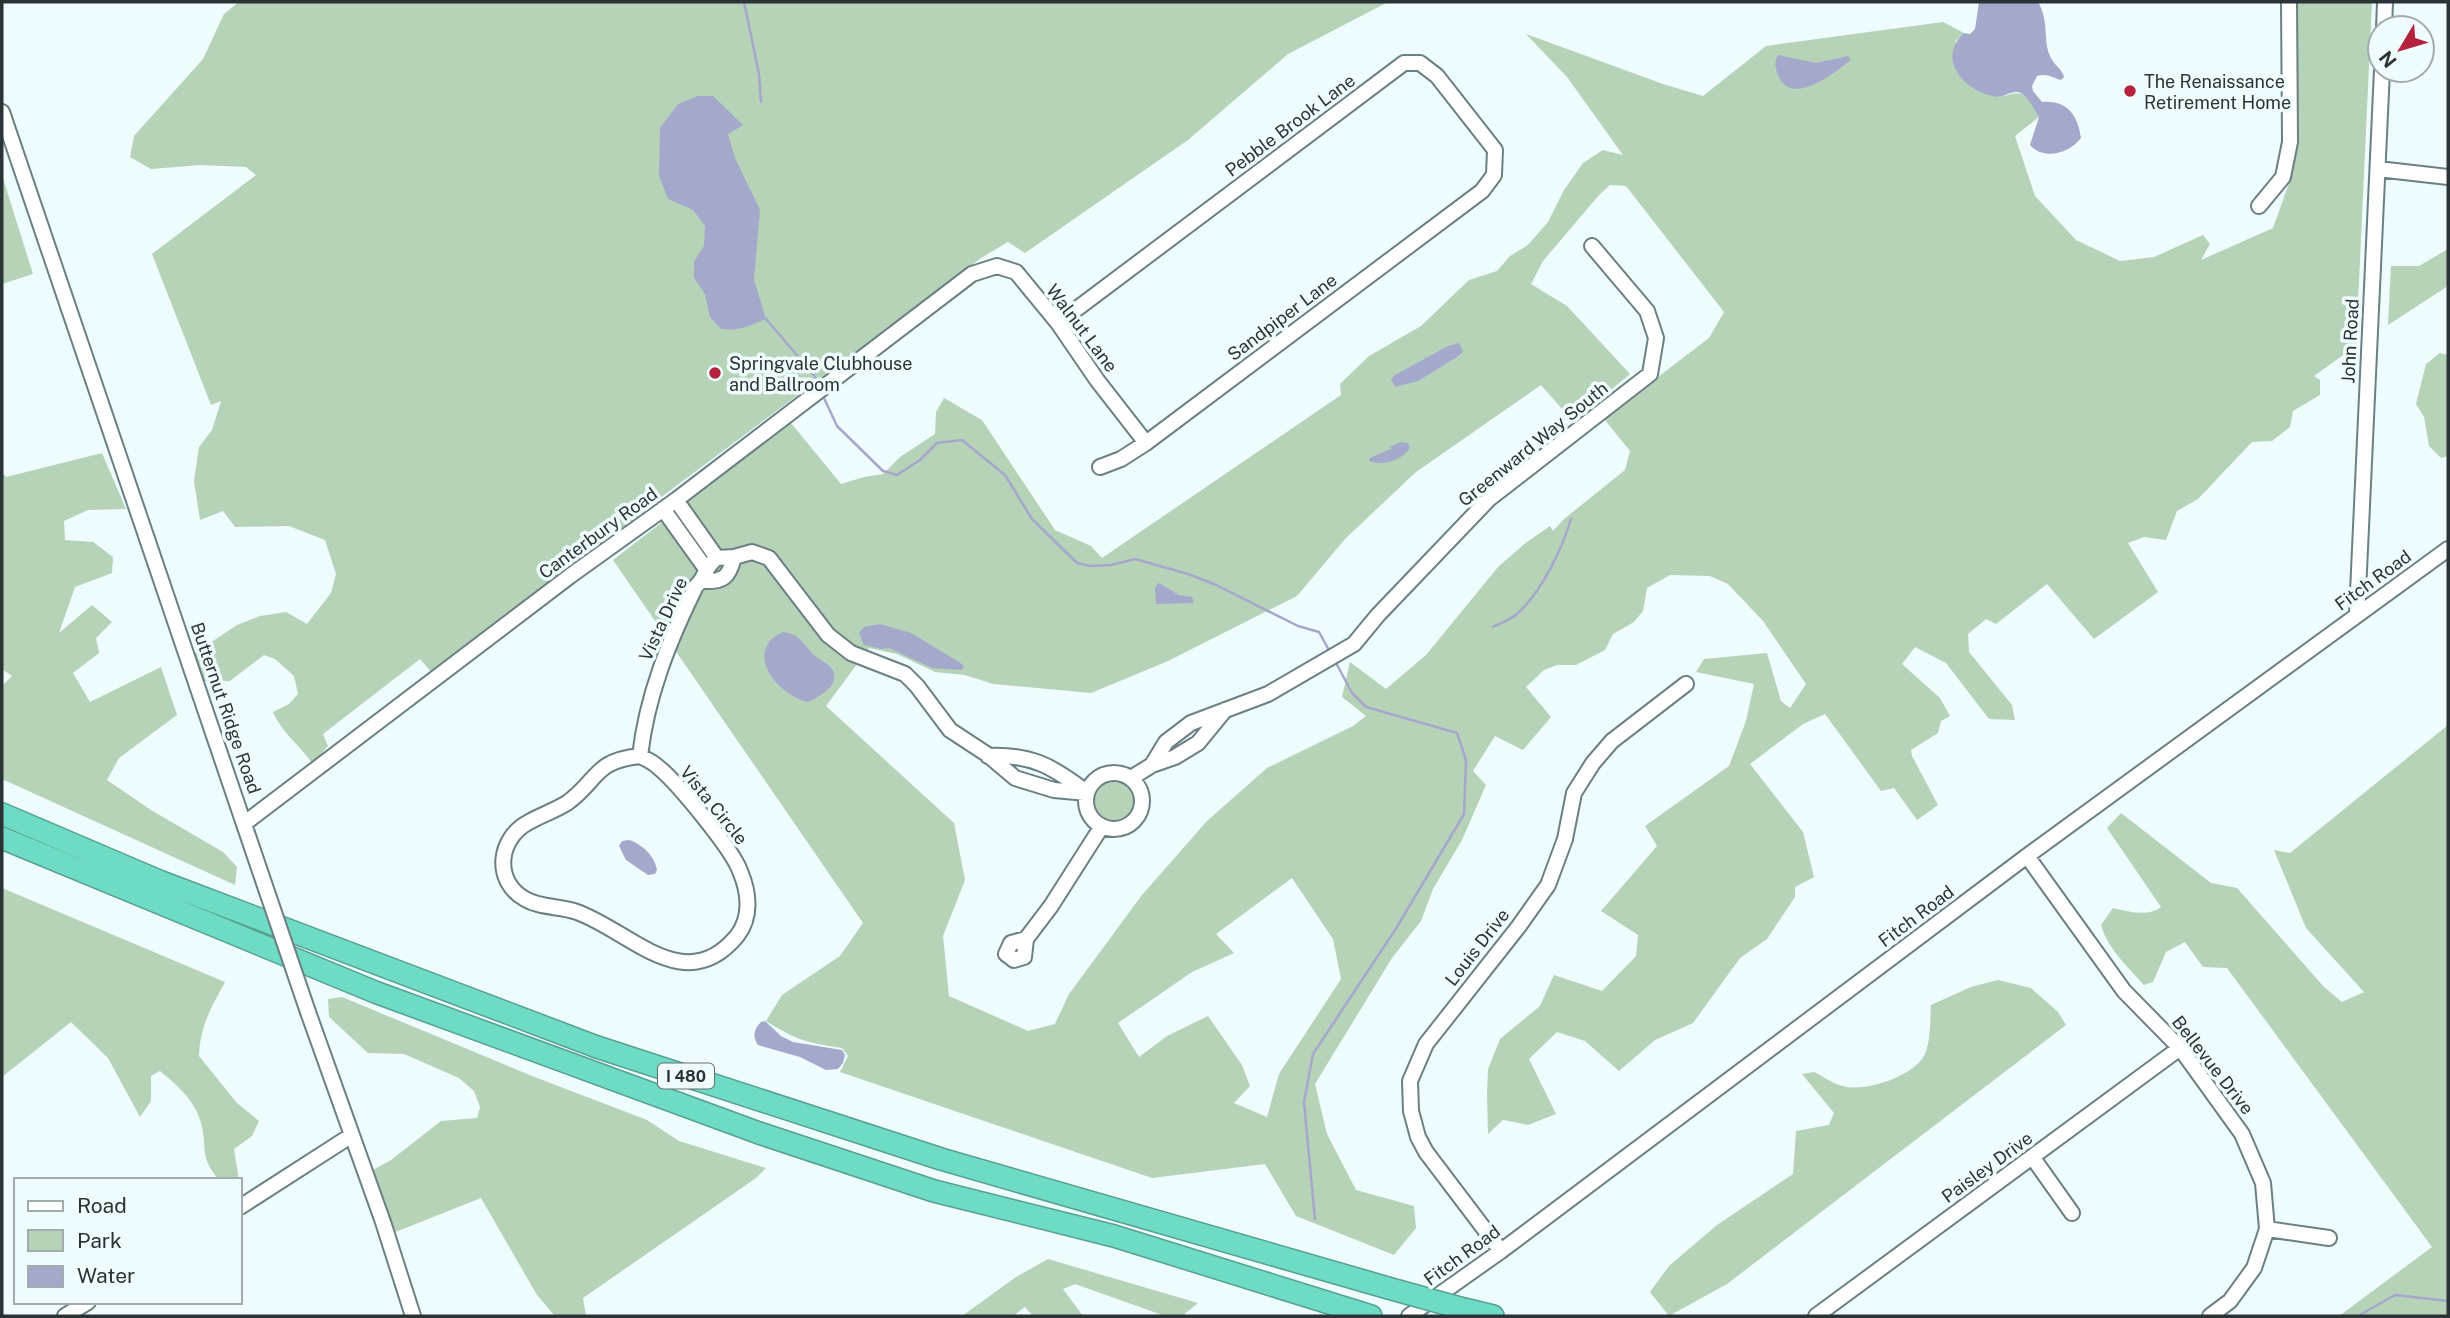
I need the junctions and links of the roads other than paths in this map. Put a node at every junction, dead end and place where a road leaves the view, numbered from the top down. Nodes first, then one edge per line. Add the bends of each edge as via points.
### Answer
1 (2289, 2) edge
2 (2381, 84) edge
3 (2, 112) edge
4 (2378, 169) junction
5 (2448, 177) edge
6 (1482, 191) joint
7 (2259, 206) dead end
8 (1592, 246) dead end
9 (972, 274) joint
10 (1058, 323) junction
11 (1146, 443) junction
12 (1100, 467) dead end
13 (670, 505) junction
14 (2448, 549) edge
15 (734, 557) junction
16 (708, 569) junction
17 (2357, 614) junction
18 (1686, 684) dead end
19 (1226, 709) junction
20 (640, 756) junction
21 (988, 756) junction
22 (1152, 765) junction
23 (1131, 778) junction
24 (1087, 793) junction
25 (2, 814) edge
26 (245, 823) junction
27 (1102, 826) junction
28 (2, 838) edge
29 (2027, 856) junction
30 (1026, 939) dead end
31 (2180, 1048) junction
32 (352, 1135) junction
33 (2033, 1157) junction
34 (242, 1206) edge
35 (2072, 1213) dead end
36 (2267, 1229) junction
37 (2329, 1238) dead end
38 (1501, 1251) junction
39 (85, 1304) edge
40 (1364, 1314) edge
41 (65, 1316) edge
42 (412, 1316) edge
43 (1409, 1316) edge
44 (1493, 1316) edge
45 (1816, 1316) edge
46 (2210, 1316) edge

1 - 7 street via 2290,142 2283,177
2 - 4 street, John Road
3 - 26 street, Butternut Ridge Road
4 - 5 street
4 - 17 street, John Road
6 - 10 street, Pebble Brook Lane via 1494,175 1495,150 1437,76 1420,63 1404,63
6 - 11 street, Sandpiper Lane
8 - 19 street, Greenward Way South via 1647,311 1656,338 1650,374 1489,499 1354,644 1268,694
9 - 10 street, Walnut Lane via 997,266 1016,272
9 - 13 street, Canterbury Road
10 - 11 street, Walnut Lane
11 - 12 street, Sandpiper Lane
13 - 16 street, Vista Drive
13 - 26 street, Canterbury Road
14 - 17 street, Fitch Road
15 - 16 street
15 - 16 street via 731,568 717,582
15 - 21 street via 752,552 769,558 828,635 850,653 905,674 950,730
16 - 20 street, Vista Drive via 696,586 652,688
17 - 29 street, Fitch Road
18 - 38 street, Louis Drive via 1612,741 1593,763 1574,793 1565,839 1548,886 1426,1044 1410,1081 1411,1111 1426,1152
19 - 22 street, Greenward Way South via 1198,744
19 - 22 street, Greenward Way South via 1174,735
20 - 20 street, Vista Circle via 619,758 600,769 569,801 527,822 509,839 503,855 504,872 509,885 525,899 576,912 660,956 690,963 715,955 732,942 744,923 748,893 739,867 709,825 658,766
21 - 24 street via 1015,778 1054,790
21 - 24 street via 1038,761
22 - 23 street, Greenward Way South
23 - 24 street via 1105,774
23 - 27 street via 1141,793 1140,811 1120,828
24 - 27 street via 1088,812
25 - 44 highway, I 480, bridge via 159,881 597,1047 954,1163
26 - 32 street, Butternut Ridge Road, bridge
27 - 30 street
28 - 40 highway, I 480 via 375,992 759,1133 934,1191 1114,1236
29 - 31 street, Bellevue Drive via 2124,991
29 - 38 street, Fitch Road
31 - 33 street, Paisley Drive
31 - 36 street, Bellevue Drive via 2242,1134 2263,1183
32 - 34 street
32 - 42 street, Butternut Ridge Road
33 - 35 street
33 - 45 street, Paisley Drive
36 - 37 street
36 - 46 street, Bellevue Drive via 2254,1268 2230,1301
38 - 43 street, Fitch Road
39 - 41 street

